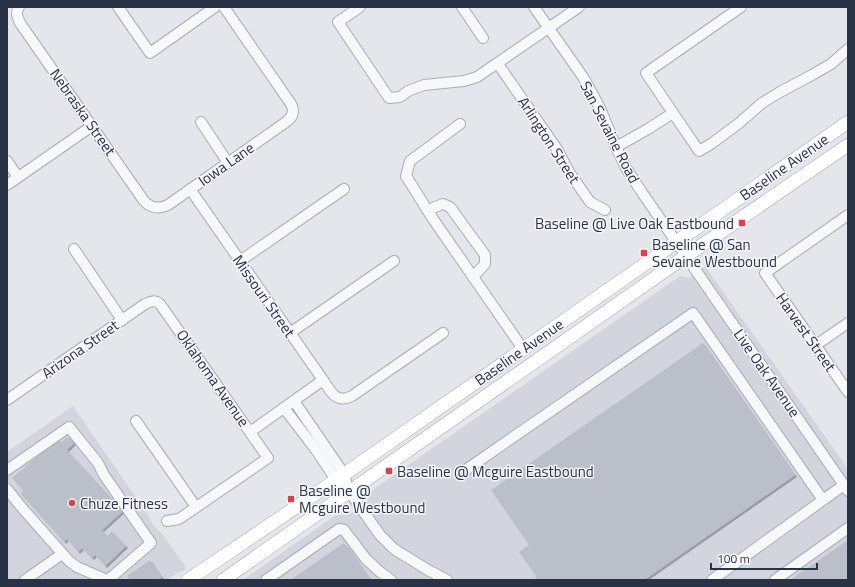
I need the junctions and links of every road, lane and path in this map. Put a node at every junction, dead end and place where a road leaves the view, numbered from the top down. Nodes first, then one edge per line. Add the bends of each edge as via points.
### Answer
1 (118, 7) edge
2 (215, 7) edge
3 (224, 7) edge
4 (360, 7) edge
5 (462, 7) edge
6 (534, 7) edge
7 (579, 7) edge
8 (741, 7) edge
9 (18, 9) edge
10 (549, 28) junction
11 (483, 38) dead end
12 (848, 49) edge
13 (498, 64) junction
14 (673, 113) junction
15 (200, 122) dead end
16 (848, 122) edge
17 (460, 124) dead end
18 (92, 126) junction
19 (848, 145) edge
20 (616, 147) junction
21 (7, 161) edge
22 (228, 163) junction
23 (18, 177) junction
24 (7, 185) edge
25 (190, 189) junction
26 (344, 189) dead end
27 (156, 208) joint
28 (428, 210) junction
29 (605, 210) dead end
30 (848, 215) edge
31 (676, 242) junction
32 (74, 249) dead end
33 (686, 256) junction
34 (240, 261) junction
35 (394, 261) dead end
36 (473, 277) junction
37 (155, 301) joint
38 (122, 320) junction
39 (848, 322) edge
40 (290, 333) junction
41 (443, 333) dead end
42 (816, 345) junction
43 (523, 349) junction
44 (323, 380) junction
45 (848, 392) edge
46 (7, 400) edge
47 (297, 405) junction
48 (284, 408) junction
49 (136, 421) dead end
50 (250, 432) junction
51 (467, 469) dead end
52 (7, 470) edge
53 (340, 477) junction
54 (846, 488) edge
55 (349, 491) junction
56 (8, 494) edge
57 (823, 500) junction
58 (196, 507) junction
59 (167, 521) dead end
60 (848, 528) edge
61 (62, 554) junction
62 (102, 579) edge
63 (25, 580) edge
64 (188, 580) edge
65 (223, 580) edge
66 (266, 580) edge
67 (390, 580) edge
68 (447, 580) edge
69 (712, 580) edge
70 (775, 580) edge

1 - 2 street via 150,52
3 - 22 street, Iowa Lane via 293,111 286,122
4 - 13 street via 338,22 389,98 400,97 424,84 464,81 477,77
5 - 11 street
6 - 10 street, San Sevaine Road
7 - 10 street
8 - 14 street via 646,73
9 - 18 street, Nebraska Street via 20,23
10 - 13 street
10 - 20 street, San Sevaine Road via 583,77 600,108
12 - 14 street via 831,64 762,103 738,124 699,151
13 - 29 street, Arlington Street via 590,202
14 - 20 street
15 - 22 street
16 - 31 main road, Baseline Avenue
17 - 28 street via 410,161 406,176
18 - 23 street
18 - 27 street, Nebraska Street via 144,201
19 - 33 main road, Baseline Avenue
20 - 31 street, San Sevaine Road via 626,168
21 - 23 street
22 - 25 street, Iowa Lane
23 - 24 street
25 - 27 street, Iowa Lane via 164,207
25 - 34 street, Missouri Street
26 - 34 street
28 - 36 street
28 - 36 street via 443,204 450,207 485,255 485,264
30 - 42 street, Harvest Street via 765,273
31 - 33 street, San Sevaine Road
31 - 43 main road, Baseline Avenue
32 - 38 street
33 - 54 street, Live Oak Avenue
33 - 55 main road, Baseline Avenue
34 - 40 street, Missouri Street
35 - 40 street
36 - 43 street
37 - 38 street, Arizona Street via 148,302
37 - 50 street, Oklahoma Avenue via 163,306
38 - 46 street, Arizona Street
39 - 42 street
40 - 44 street, Missouri Street
41 - 44 street, Missouri Street via 347,399 338,398
42 - 45 street, Harvest Street
43 - 53 main road, Baseline Avenue
44 - 47 street
47 - 48 street
47 - 53 street
48 - 50 street
48 - 53 street
49 - 58 street
50 - 58 street, Oklahoma Avenue via 268,458
51 - 57 street via 693,313
52 - 62 street via 68,428 98,463 151,543
53 - 55 street
53 - 64 main road, Baseline Avenue
54 - 57 street
55 - 65 main road, Baseline Avenue
55 - 68 street via 380,535 394,548
56 - 61 street
57 - 69 street
58 - 59 street via 179,519
60 - 70 street
61 - 62 street via 77,567
61 - 63 street
66 - 67 street via 339,529 344,530 366,559

